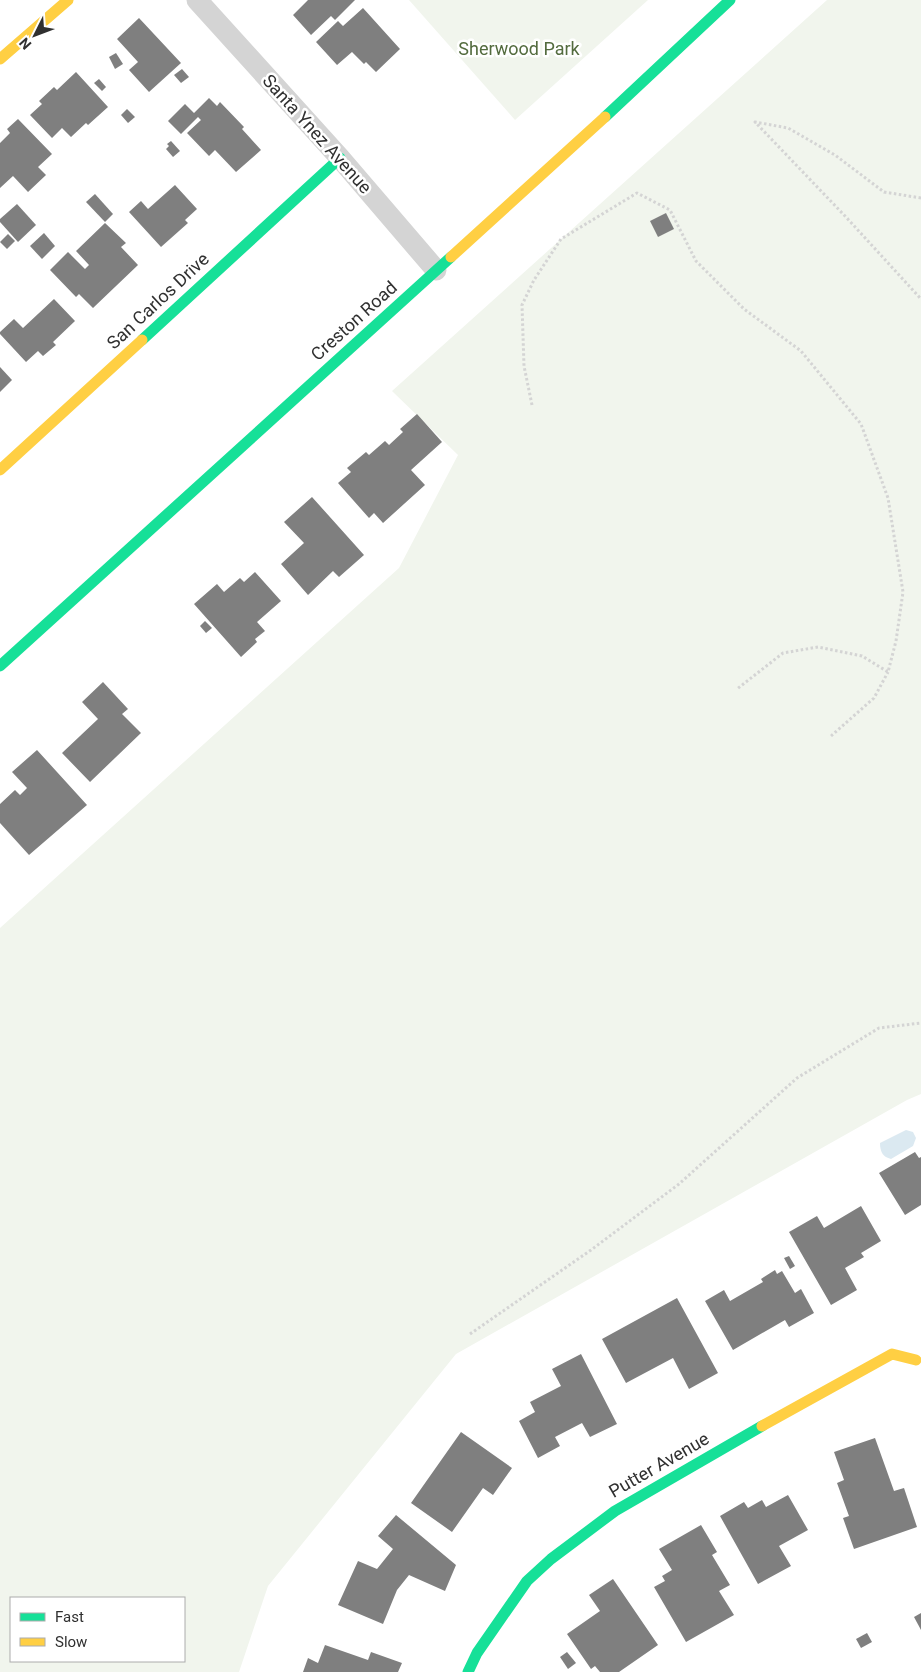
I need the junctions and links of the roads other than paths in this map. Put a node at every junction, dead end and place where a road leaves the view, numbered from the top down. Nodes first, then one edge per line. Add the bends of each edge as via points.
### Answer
1 (68, 0) edge
2 (197, 0) edge
3 (730, 0) edge
4 (0, 59) edge
5 (340, 158) junction
6 (436, 270) junction
7 (0, 470) edge
8 (0, 666) edge
9 (919, 1358) edge
10 (468, 1672) edge

1 - 4 street
2 - 5 street, Santa Ynez Avenue
3 - 6 street, Creston Road
5 - 6 street, Santa Ynez Avenue
5 - 7 street, San Carlos Drive
6 - 8 street, Creston Road
9 - 10 street, Putter Avenue via 892,1354 615,1511 527,1581

